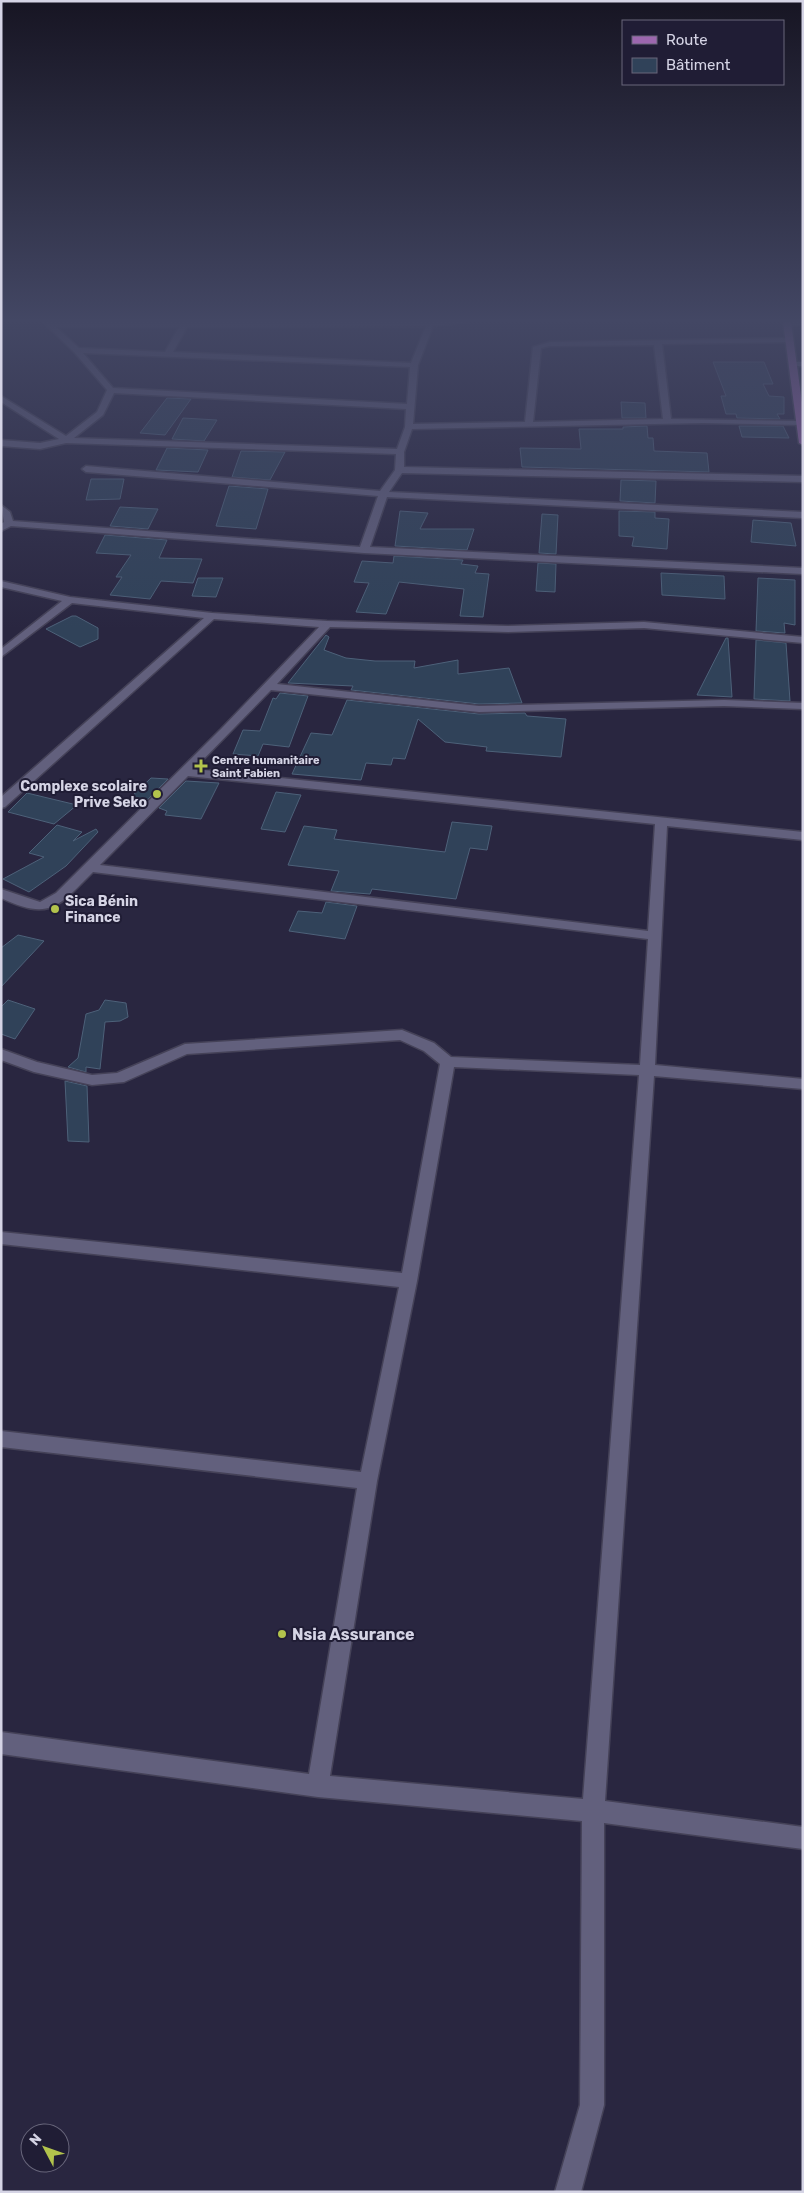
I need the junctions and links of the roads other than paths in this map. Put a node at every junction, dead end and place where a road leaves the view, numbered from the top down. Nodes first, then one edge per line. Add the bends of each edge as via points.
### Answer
1 (42, 424) edge
2 (86, 424) edge
3 (560, 424) edge
4 (799, 424) edge
5 (529, 425) joint
6 (409, 427) joint
7 (66, 440) junction
8 (1, 443) edge
9 (803, 443) edge
10 (400, 452) junction
11 (86, 469) dead end
12 (398, 470) junction
13 (803, 479) edge
14 (383, 494) junction
15 (1, 508) edge
16 (803, 515) edge
17 (5, 526) edge
18 (364, 550) junction
19 (803, 572) edge
20 (1, 584) edge
21 (70, 600) junction
22 (212, 616) junction
23 (328, 624) junction
24 (803, 640) edge
25 (1, 654) edge
26 (270, 687) junction
27 (803, 706) edge
28 (185, 772) junction
29 (1, 804) edge
30 (661, 822) junction
31 (803, 836) edge
32 (89, 868) junction
33 (1, 893) edge
34 (656, 936) junction
35 (1, 1054) edge
36 (448, 1062) junction
37 (647, 1070) junction
38 (803, 1084) edge
39 (1, 1238) edge
40 (409, 1281) junction
41 (1, 1439) edge
42 (368, 1481) junction
43 (1, 1743) edge
44 (318, 1786) junction
45 (592, 1811) junction
46 (803, 1838) edge
47 (568, 2192) edge

1 - 7 street
2 - 7 street
3 - 5 street
4 - 9 main road
5 - 6 street
6 - 10 street
7 - 8 street via 40,446
7 - 10 street
10 - 12 street
11 - 14 street
12 - 13 street
12 - 14 street
14 - 16 street
14 - 18 street
15 - 17 street via 7,514
17 - 18 street
18 - 19 street
20 - 21 street
21 - 22 street
21 - 25 street
22 - 23 street
22 - 29 street
23 - 24 street via 508,629 644,625
23 - 26 street
26 - 27 street via 479,709 724,703
26 - 28 street
28 - 30 street
28 - 32 street
30 - 31 street
30 - 34 street
32 - 33 street via 44,907
32 - 34 street
34 - 37 street
35 - 36 street via 34,1067 92,1080 119,1078 185,1049 402,1035 429,1047
36 - 37 street
36 - 40 street
37 - 38 street
37 - 45 street
39 - 40 street
40 - 42 street
41 - 42 street
42 - 44 street
43 - 44 street
44 - 45 street
45 - 46 street
45 - 47 street via 592,2104

